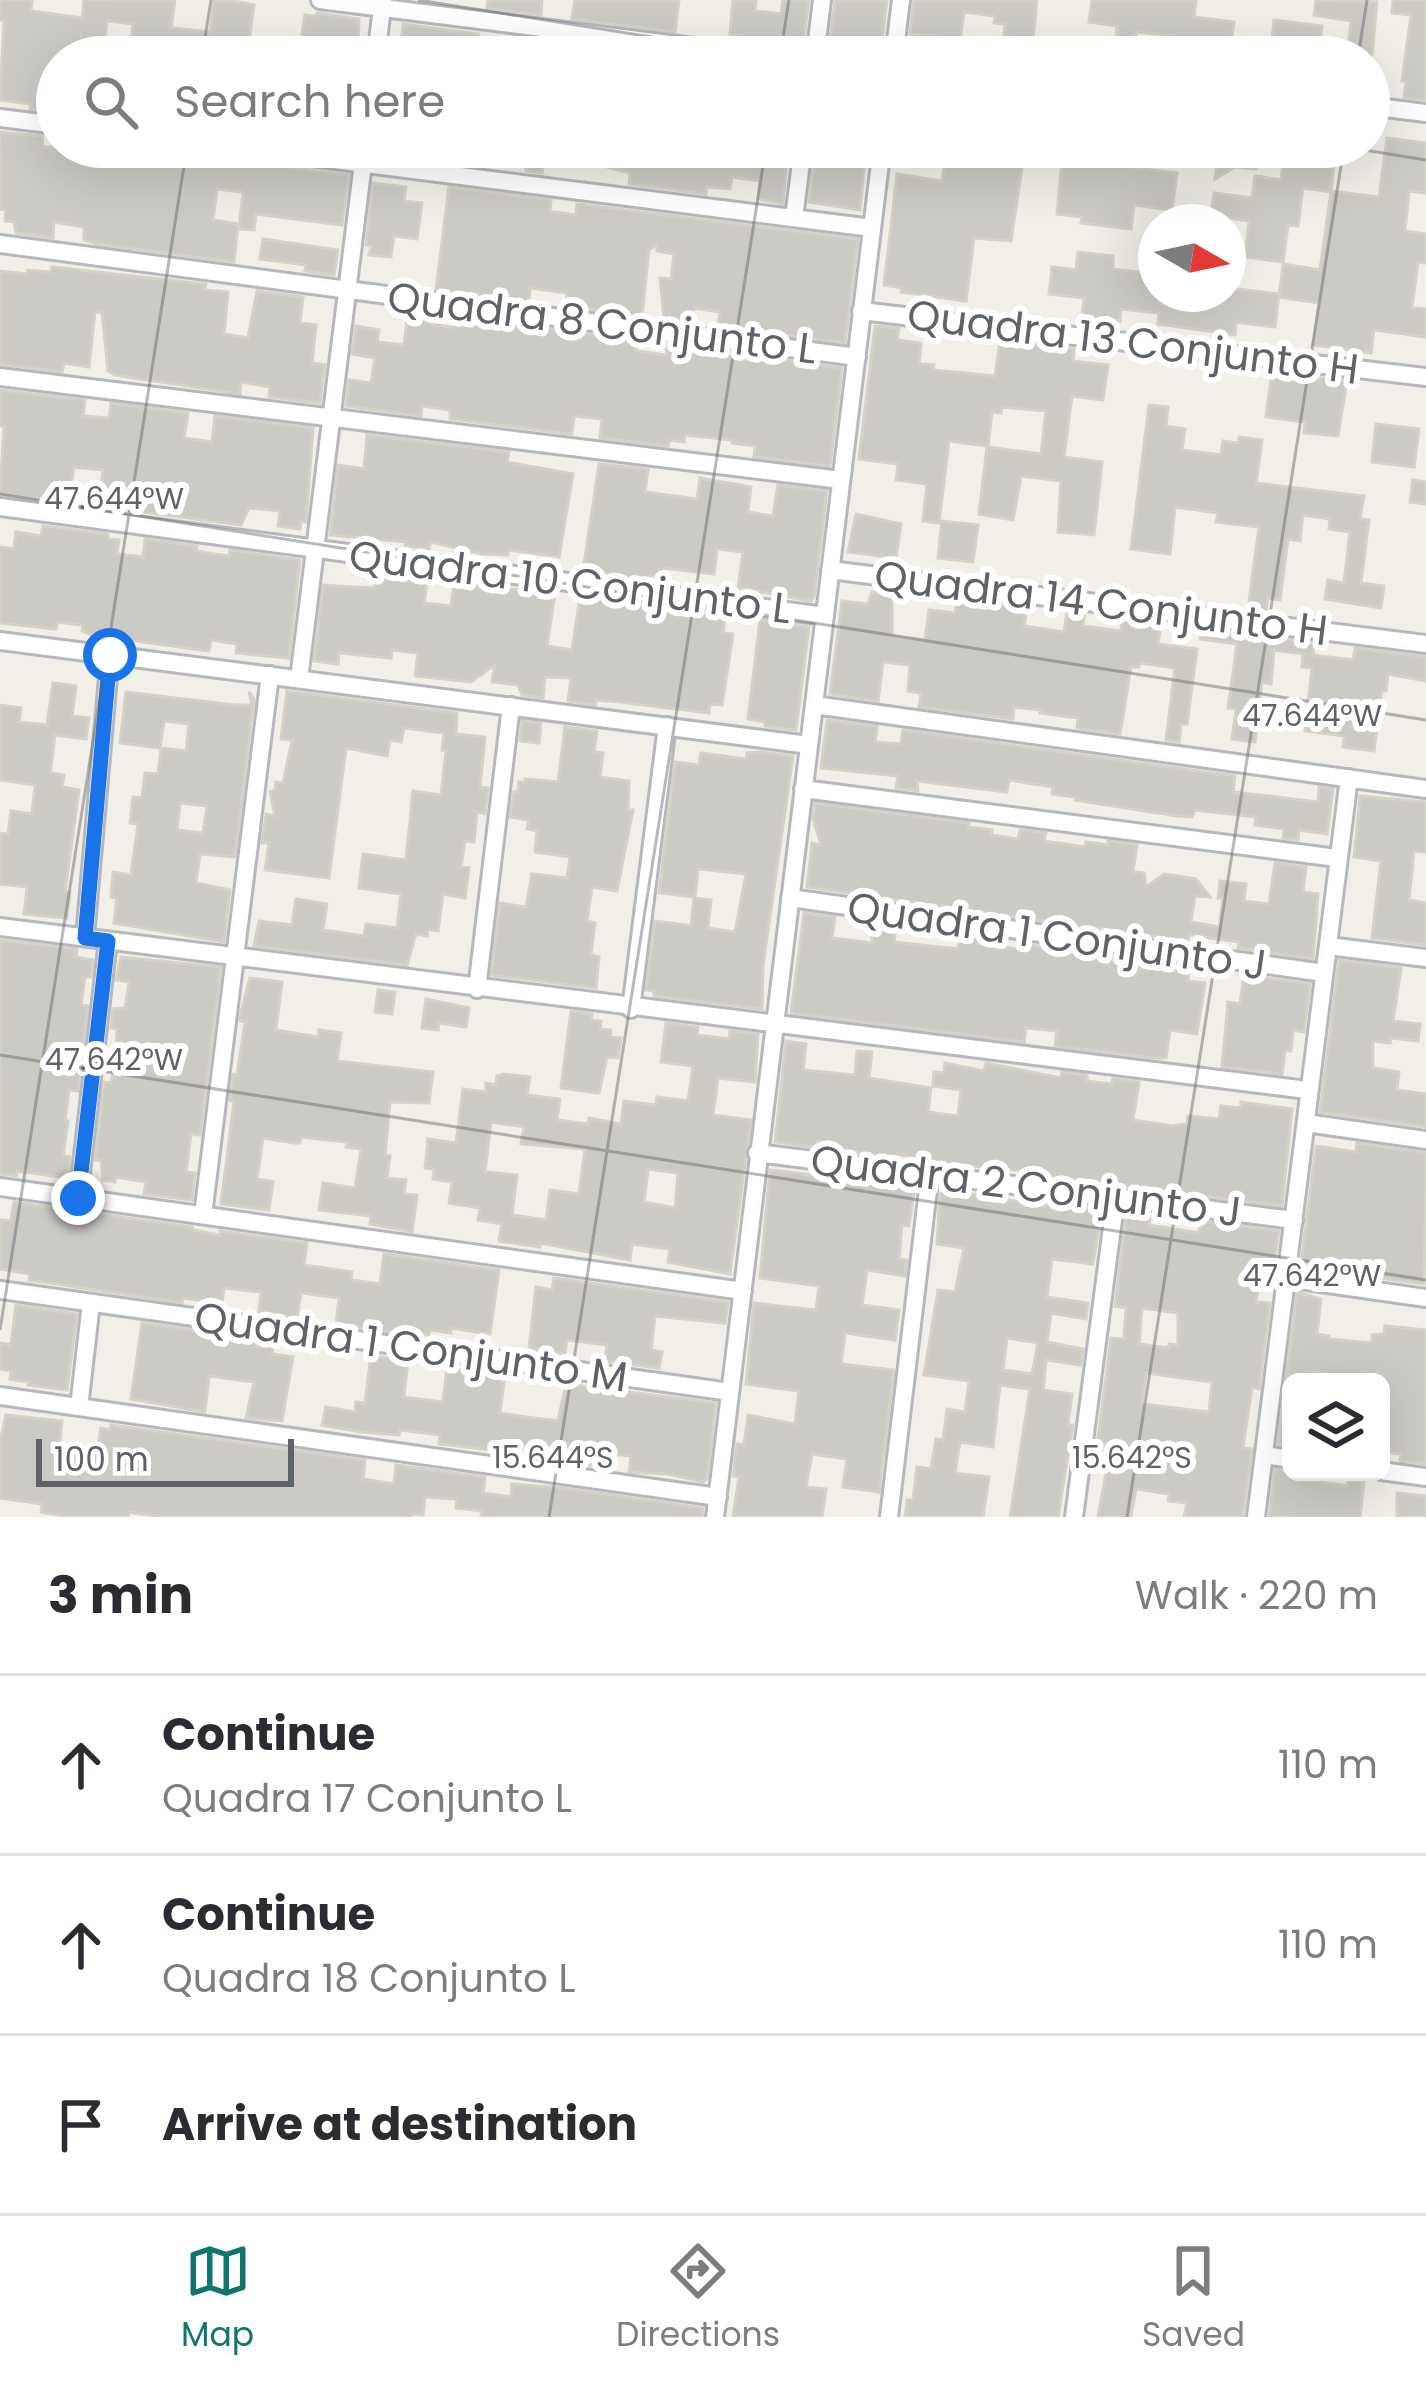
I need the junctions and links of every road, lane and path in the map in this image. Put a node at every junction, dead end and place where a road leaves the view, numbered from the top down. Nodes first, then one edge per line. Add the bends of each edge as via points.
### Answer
1 (320, 0) edge
2 (822, 0) edge
3 (901, 0) edge
4 (382, 4) edge
5 (378, 36) edge
6 (618, 36) edge
7 (818, 36) edge
8 (896, 36) edge
9 (1390, 108) edge
10 (1426, 112) edge
11 (0, 118) edge
12 (36, 122) edge
13 (362, 168) edge
14 (453, 168) edge
15 (800, 168) edge
16 (879, 168) edge
17 (794, 218) junction
18 (872, 228) junction
19 (0, 244) edge
20 (347, 290) junction
21 (862, 311) junction
22 (856, 357) junction
23 (0, 377) edge
24 (1426, 377) edge
25 (331, 418) junction
26 (841, 480) junction
27 (0, 507) edge
28 (315, 549) junction
29 (830, 570) junction
30 (825, 616) junction
31 (0, 640) edge
32 (1426, 644) edge
33 (110, 655) junction
34 (270, 675) junction
35 (299, 679) junction
36 (814, 705) junction
37 (511, 706) junction
38 (667, 726) junction
39 (809, 745) junction
40 (1349, 778) junction
41 (802, 789) junction
42 (1426, 789) edge
43 (1336, 858) junction
44 (790, 898) junction
45 (0, 927) edge
46 (85, 938) junction
47 (108, 941) junction
48 (1328, 946) junction
49 (235, 958) junction
50 (1426, 958) edge
51 (1324, 974) junction
52 (477, 989) junction
53 (631, 1009) junction
54 (776, 1027) junction
55 (1307, 1090) junction
56 (1306, 1123) junction
57 (1426, 1140) edge
58 (757, 1153) junction
59 (930, 1172) junction
60 (0, 1187) edge
61 (1116, 1197) junction
62 (78, 1198) junction
63 (203, 1215) junction
64 (1294, 1220) junction
65 (1286, 1278) junction
66 (0, 1290) edge
67 (743, 1291) junction
68 (1426, 1298) edge
69 (91, 1303) junction
70 (730, 1392) junction
71 (0, 1396) edge
72 (79, 1407) junction
73 (1264, 1455) junction
74 (1282, 1458) edge
75 (1390, 1472) edge
76 (1426, 1477) edge
77 (718, 1497) junction
78 (715, 1517) edge
79 (889, 1517) edge
80 (1074, 1517) edge
81 (1256, 1517) edge

1 - 4 street
2 - 7 street
3 - 8 street
4 - 5 street
4 - 6 street
9 - 10 street
11 - 12 street
13 - 20 street
14 - 17 street
15 - 17 street
16 - 18 street
17 - 18 street
18 - 21 street
19 - 20 street, Quadra 8 Conjunto L
20 - 22 street, Quadra 8 Conjunto L
20 - 25 street
21 - 22 street
21 - 24 street, Quadra 13 Conjunto H
22 - 26 street
23 - 25 street
25 - 26 street
25 - 28 street
26 - 29 street
27 - 28 street, Quadra 10 Conjunto L
28 - 30 street, Quadra 10 Conjunto L
28 - 35 street
29 - 30 street
29 - 32 street, Quadra 14 Conjunto H
30 - 36 street
31 - 33 street
33 - 34 street
33 - 46 street
34 - 35 street
34 - 49 street
35 - 37 street
36 - 39 street
36 - 40 street
37 - 38 street
37 - 52 street
38 - 39 street
38 - 53 street
39 - 41 street
40 - 42 street
40 - 43 street
41 - 43 street
41 - 44 street
43 - 48 street
44 - 51 street, Quadra 1 Conjunto J
44 - 54 street
45 - 46 street
46 - 47 street
47 - 49 street
47 - 62 street
48 - 50 street
48 - 51 street
49 - 52 street
49 - 63 street
51 - 55 street
52 - 53 street
53 - 54 street
54 - 55 street
54 - 58 street
55 - 56 street
56 - 57 street
56 - 64 street
58 - 59 street, Quadra 2 Conjunto J
58 - 67 street
59 - 61 street, Quadra 2 Conjunto J
59 - 79 street
60 - 62 street
61 - 64 street, Quadra 2 Conjunto J
61 - 80 street
62 - 63 street
63 - 67 street
64 - 65 street
65 - 68 street
65 - 73 street
66 - 69 street, Quadra 1 Conjunto M
67 - 70 street
69 - 70 street, Quadra 1 Conjunto M
69 - 72 street
70 - 77 street
71 - 72 street
72 - 77 street
73 - 74 street
73 - 81 street
75 - 76 street
77 - 78 street

